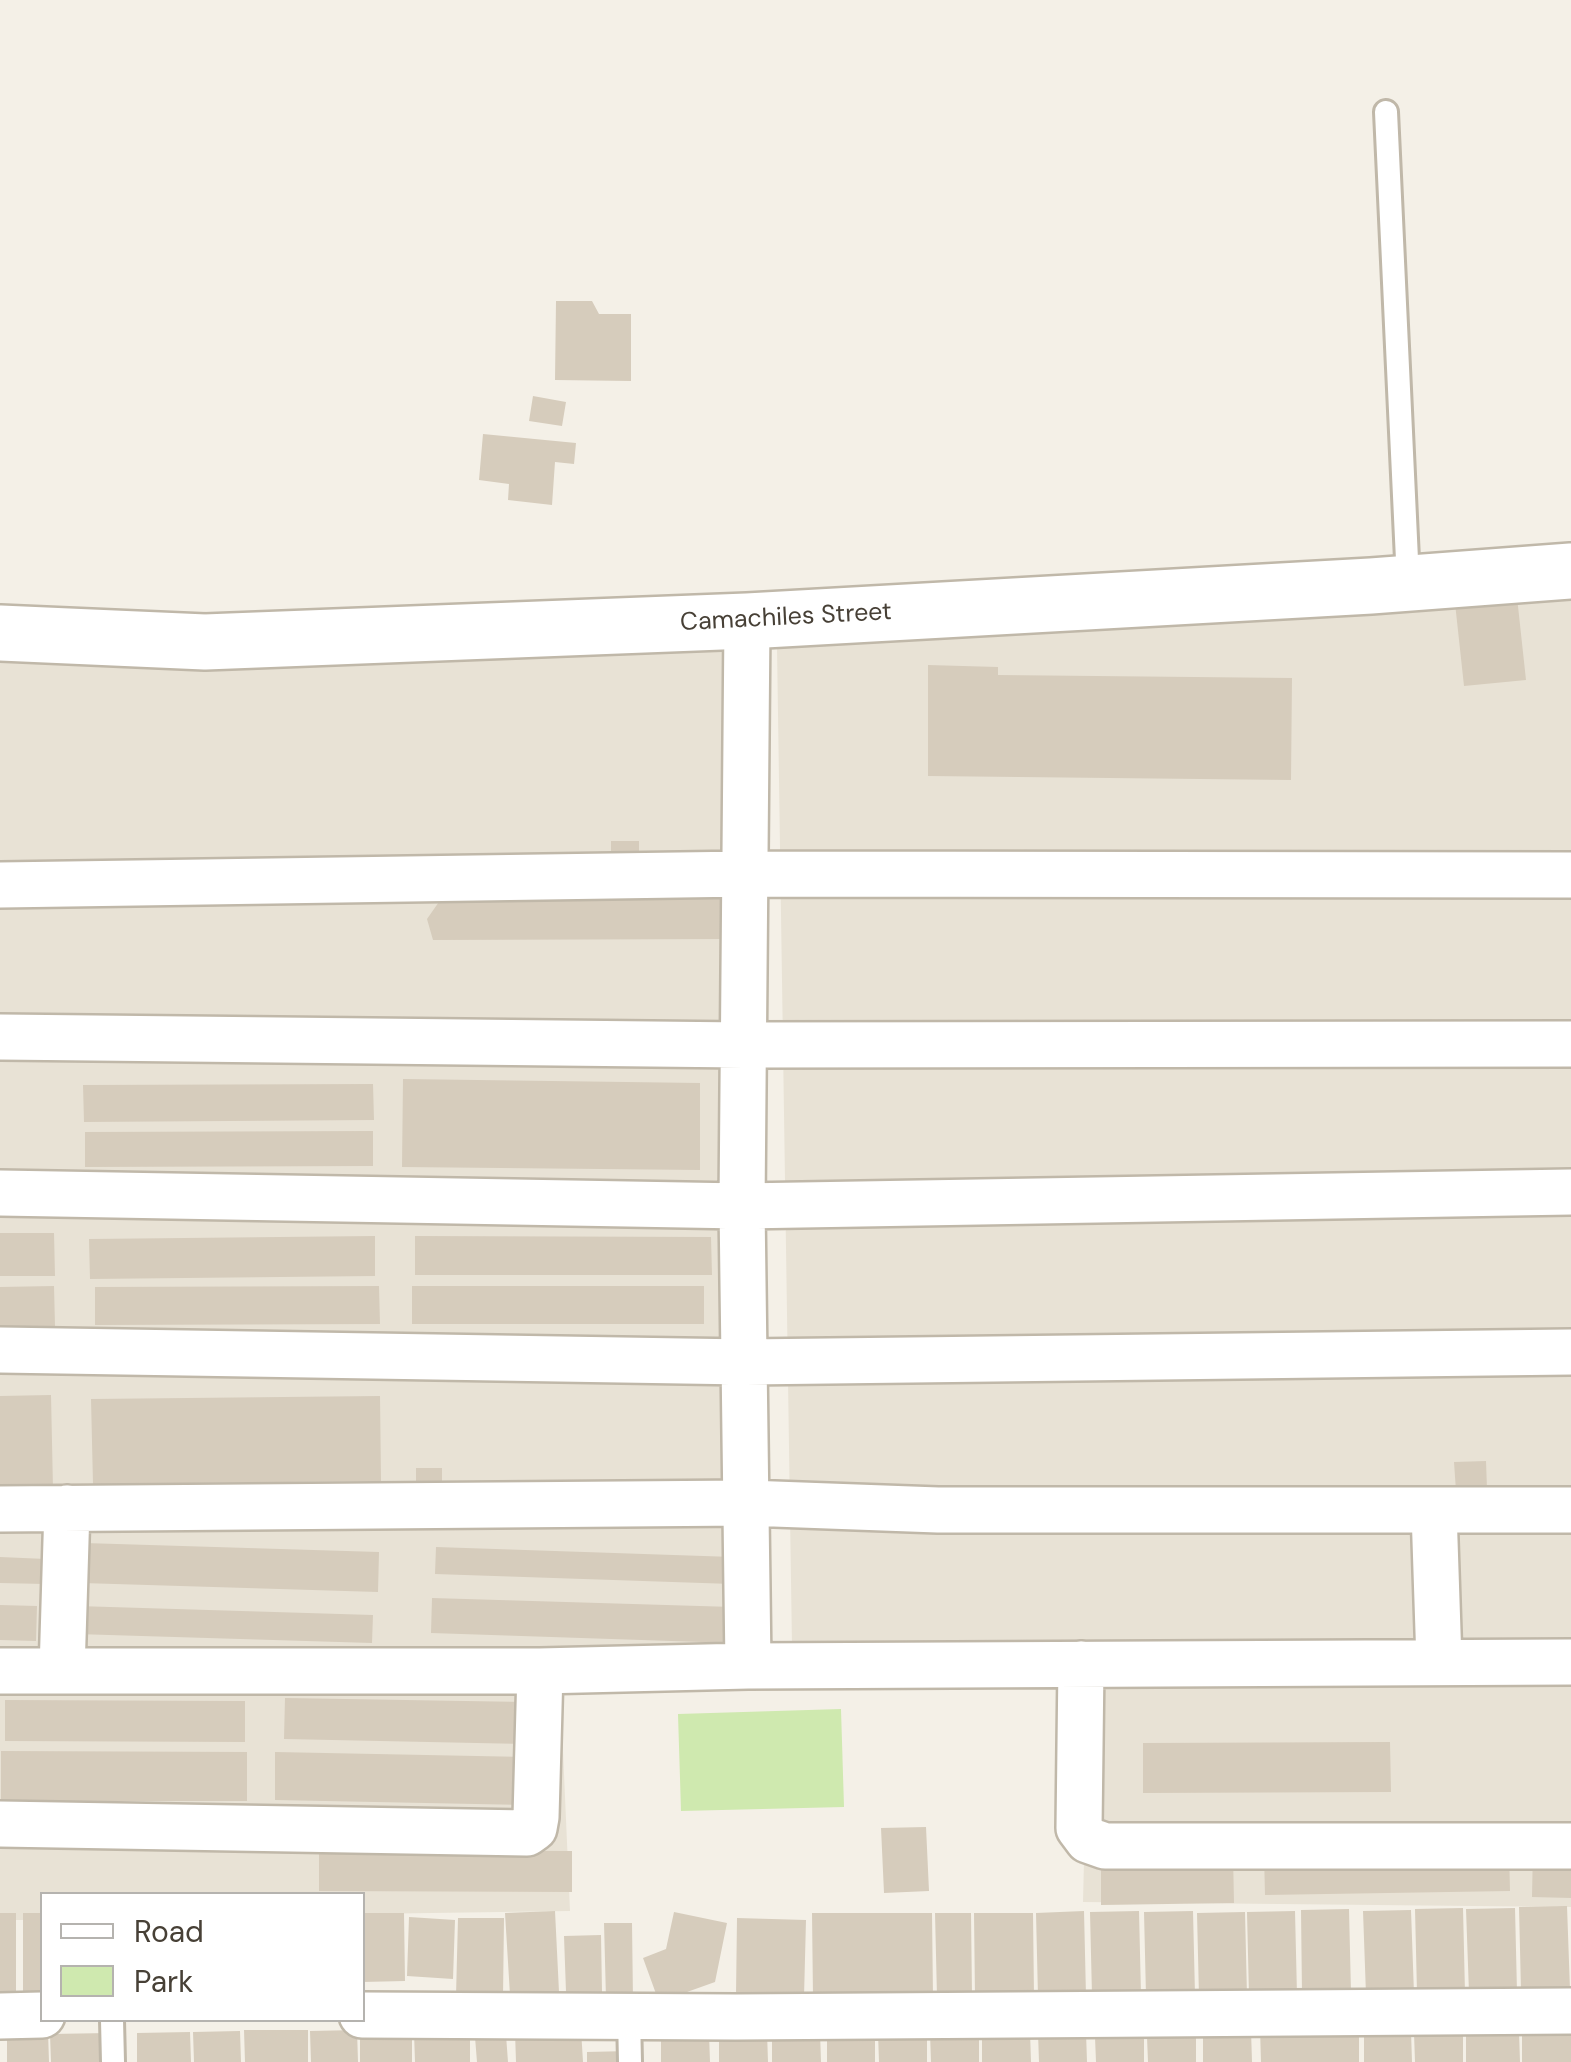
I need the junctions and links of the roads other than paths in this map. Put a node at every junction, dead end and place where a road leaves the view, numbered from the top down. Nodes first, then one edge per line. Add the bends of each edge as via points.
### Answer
1 (1386, 112) dead end
2 (1571, 571) edge
3 (1408, 581) junction
4 (746, 621) junction
5 (0, 633) edge
6 (747, 874) junction
7 (1571, 875) edge
8 (0, 885) edge
9 (0, 1037) edge
10 (1571, 1044) edge
11 (744, 1045) junction
12 (1571, 1192) edge
13 (0, 1194) edge
14 (742, 1206) junction
15 (0, 1350) edge
16 (1571, 1352) edge
17 (746, 1362) junction
18 (747, 1503) junction
19 (66, 1508) junction
20 (0, 1509) edge
21 (1434, 1510) junction
22 (1571, 1510) edge
23 (1438, 1662) junction
24 (1571, 1662) edge
25 (1081, 1664) junction
26 (748, 1666) junction
27 (0, 1671) edge
28 (62, 1671) junction
29 (540, 1671) junction
30 (0, 1824) edge
31 (1571, 1846) edge
32 (1571, 2011) edge
33 (40, 2015) edge
34 (365, 2015) edge
35 (0, 2016) edge
36 (629, 2016) junction
37 (112, 2022) edge
38 (113, 2062) edge
39 (630, 2062) edge

1 - 3 lane
2 - 3 street, Camachiles Street
3 - 4 street, Camachiles Street
4 - 5 street, Camachiles Street via 205,642
4 - 6 street
6 - 7 street
6 - 8 street
6 - 11 street
9 - 11 street
10 - 11 street
11 - 14 street
12 - 14 street
13 - 14 street
14 - 17 street
15 - 17 street
16 - 17 street
17 - 18 street
18 - 19 street
18 - 21 street via 938,1510
18 - 26 street
19 - 20 street
19 - 28 street
21 - 22 street
21 - 23 street
23 - 24 street
23 - 25 street
25 - 26 street
25 - 31 street via 1080,1828 1088,1840 1105,1846
26 - 29 street
27 - 28 street
28 - 29 street
29 - 30 street via 536,1817 526,1833
32 - 36 street
33 - 35 street
34 - 36 street
36 - 39 lane
37 - 38 lane

